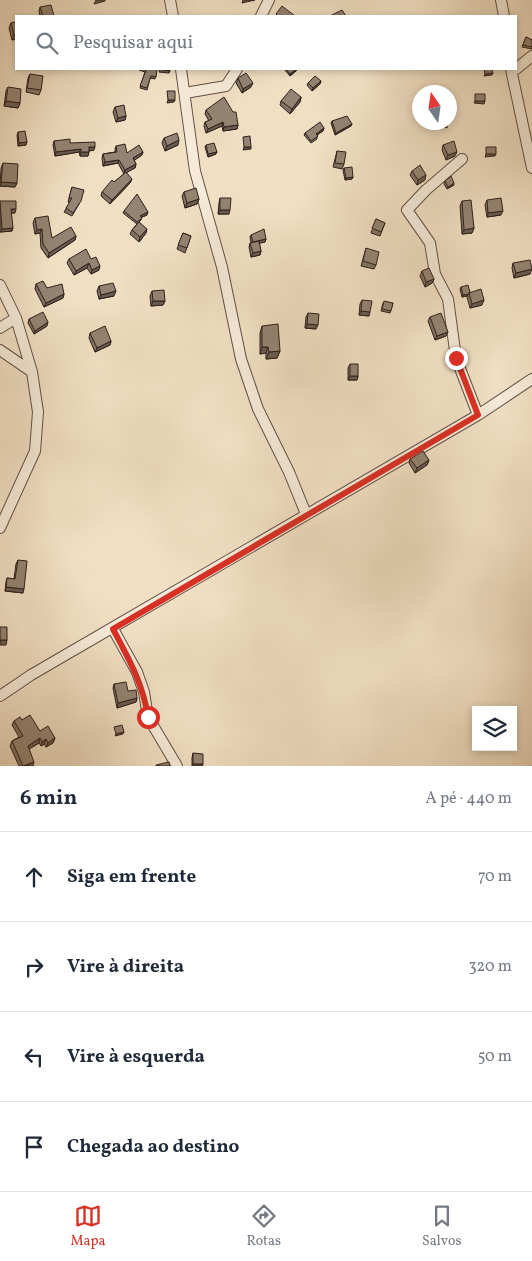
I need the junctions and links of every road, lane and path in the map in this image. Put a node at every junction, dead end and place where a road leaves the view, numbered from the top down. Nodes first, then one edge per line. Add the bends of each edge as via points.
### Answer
1 (170, 0) edge
2 (270, 0) edge
3 (501, 0) edge
4 (173, 15) edge
5 (262, 15) edge
6 (504, 15) edge
7 (532, 56) edge
8 (517, 67) edge
9 (181, 70) edge
10 (236, 70) edge
11 (514, 70) edge
12 (185, 93) junction
13 (462, 159) dead end
14 (532, 168) edge
15 (0, 285) edge
16 (16, 318) junction
17 (0, 328) edge
18 (0, 350) edge
19 (32, 372) junction
20 (532, 379) edge
21 (478, 415) junction
22 (306, 514) junction
23 (0, 528) edge
24 (113, 629) junction
25 (0, 696) edge
26 (177, 766) edge

1 - 4 street
2 - 5 street
3 - 6 street
7 - 8 street
9 - 12 street
10 - 12 street via 226,86
11 - 14 street
12 - 22 street via 195,171 222,267 241,359 258,409
13 - 21 street via 407,210 430,243 435,274 448,299 456,358
15 - 16 street
16 - 17 street
16 - 19 street
18 - 19 street
19 - 23 street via 38,412 35,451
20 - 21 street
21 - 22 street
22 - 24 street
24 - 25 street
24 - 26 street via 137,672 148,717

